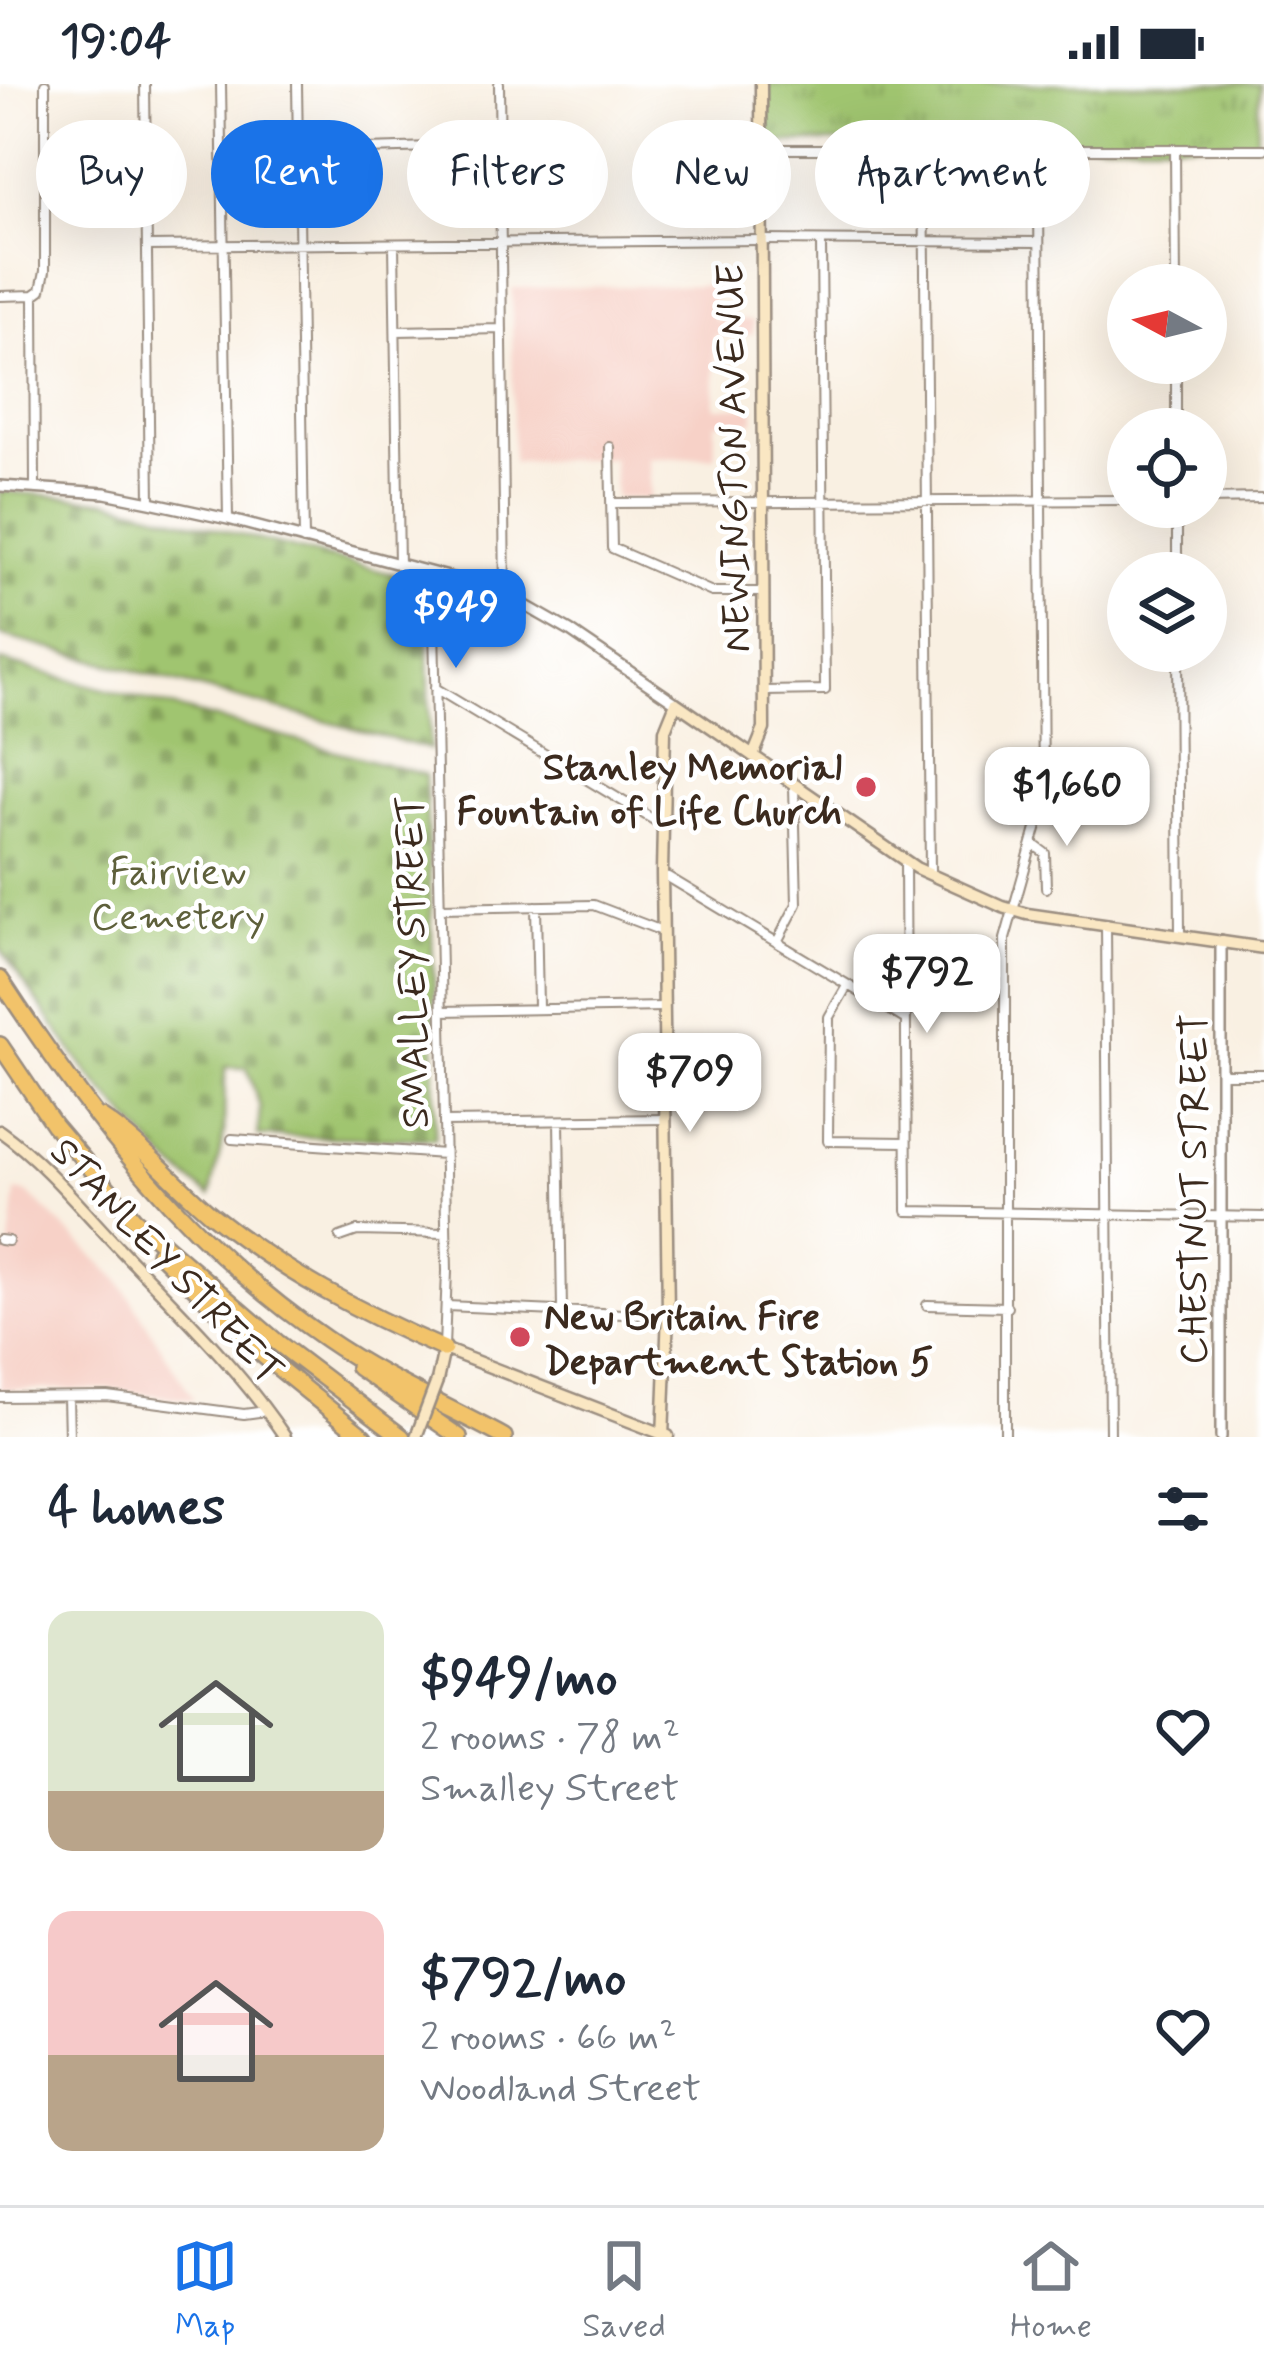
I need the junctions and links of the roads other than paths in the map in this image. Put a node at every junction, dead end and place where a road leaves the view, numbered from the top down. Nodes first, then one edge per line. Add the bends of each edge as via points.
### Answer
1 (45, 84) edge
2 (145, 84) edge
3 (221, 84) edge
4 (297, 84) edge
5 (500, 84) edge
6 (761, 84) edge
7 (298, 120) edge
8 (500, 120) edge
9 (760, 120) edge
10 (1175, 149) junction
11 (1264, 149) edge
12 (1090, 150) edge
13 (300, 228) edge
14 (501, 228) edge
15 (760, 228) edge
16 (926, 228) edge
17 (1038, 228) edge
18 (760, 240) junction
19 (821, 241) junction
20 (501, 242) junction
21 (1039, 242) junction
22 (300, 243) junction
23 (223, 244) junction
24 (394, 244) junction
25 (927, 244) junction
26 (147, 246) junction
27 (1175, 264) edge
28 (0, 296) edge
29 (34, 296) junction
30 (502, 328) junction
31 (397, 331) junction
32 (610, 447) dead end
33 (0, 486) edge
34 (35, 488) junction
35 (1264, 498) edge
36 (1227, 499) edge
37 (928, 500) junction
38 (1042, 500) junction
39 (1107, 500) edge
40 (824, 501) junction
41 (150, 502) junction
42 (763, 502) junction
43 (612, 503) junction
44 (228, 519) junction
45 (304, 541) junction
46 (400, 565) junction
47 (433, 573) junction
48 (763, 592) junction
49 (505, 594) junction
50 (1178, 672) edge
51 (435, 688) junction
52 (764, 691) junction
53 (676, 703) junction
54 (753, 756) junction
55 (794, 784) junction
56 (665, 827) junction
57 (1034, 844) junction
58 (905, 860) junction
59 (666, 870) junction
60 (930, 875) junction
61 (1046, 889) dead end
62 (536, 905) junction
63 (440, 908) junction
64 (1012, 910) junction
65 (1106, 924) junction
66 (662, 931) junction
67 (1180, 934) junction
68 (778, 940) junction
69 (1221, 940) junction
70 (1264, 948) edge
71 (665, 954) junction
72 (0, 979) edge
73 (848, 985) junction
74 (538, 1006) junction
75 (666, 1007) junction
76 (442, 1011) junction
77 (905, 1019) junction
78 (0, 1046) edge
79 (1221, 1074) junction
80 (1264, 1074) edge
81 (89, 1109) junction
82 (667, 1119) junction
83 (559, 1121) junction
84 (444, 1122) junction
85 (0, 1131) edge
86 (232, 1139) dead end
87 (907, 1142) junction
88 (445, 1154) junction
89 (124, 1209) junction
90 (1007, 1213) junction
91 (1107, 1216) junction
92 (1223, 1217) junction
93 (1264, 1217) edge
94 (446, 1233) junction
95 (340, 1237) dead end
96 (927, 1305) dead end
97 (447, 1306) junction
98 (1007, 1307) junction
99 (562, 1310) junction
100 (668, 1316) junction
101 (330, 1342) junction
102 (443, 1355) junction
103 (0, 1397) edge
104 (68, 1397) junction
105 (267, 1410) junction
106 (69, 1437) edge
107 (285, 1437) edge
108 (364, 1437) edge
109 (402, 1437) edge
110 (416, 1437) edge
111 (459, 1437) edge
112 (504, 1437) edge
113 (666, 1437) edge
114 (1005, 1437) edge
115 (1110, 1437) edge
116 (1221, 1437) edge

1 - 29 street via 45,271
2 - 26 street
3 - 23 street
4 - 7 street
5 - 8 street
6 - 9 main road, NEWINGTON AVENUE
10 - 11 street
10 - 12 street
10 - 27 street
13 - 22 street
14 - 20 street
15 - 18 main road, NEWINGTON AVENUE
16 - 25 street
17 - 21 street
18 - 19 street
18 - 20 street
18 - 42 main road, NEWINGTON AVENUE
19 - 25 street
19 - 40 street
20 - 24 street
20 - 30 street
21 - 25 street
21 - 38 street
22 - 23 street
22 - 24 street
22 - 45 street
23 - 26 street
23 - 44 street
24 - 31 street
25 - 37 street
26 - 41 street
28 - 29 street
29 - 34 street
30 - 31 street
30 - 49 street
31 - 46 street
32 - 43 street
33 - 34 street
34 - 41 street
35 - 36 street
37 - 38 street
37 - 40 street
37 - 60 street
38 - 39 street
38 - 57 street via 1043,805
40 - 42 street
40 - 52 street via 825,690
41 - 44 street
42 - 43 street
42 - 48 main road, NEWINGTON AVENUE
43 - 48 street via 612,548 712,592
44 - 45 street
45 - 46 street
46 - 47 street
47 - 49 street
47 - 51 street, SMALLEY STREET
48 - 52 main road, NEWINGTON AVENUE
49 - 53 street
50 - 67 street
51 - 56 street
51 - 63 street, SMALLEY STREET
52 - 54 main road, NEWINGTON AVENUE via 764,736
53 - 54 main road
53 - 56 main road via 665,730
54 - 55 main road
55 - 58 main road
55 - 68 street via 796,904
56 - 59 main road
57 - 61 street via 1046,853
57 - 64 street
58 - 60 main road
58 - 77 street
59 - 66 main road
59 - 68 street
59 - 71 main road
60 - 64 main road
62 - 63 street
62 - 66 street via 594,905
62 - 74 street
63 - 76 street, SMALLEY STREET
64 - 65 main road
64 - 90 street via 1005,942
65 - 67 main road
65 - 91 street
66 - 71 main road
67 - 69 main road
68 - 73 street
69 - 70 main road
69 - 79 street, CHESTNUT STREET
71 - 75 main road
72 - 81 highway
73 - 77 street
73 - 87 street via 829,1017 828,1141
74 - 75 street
74 - 76 street
75 - 82 main road
76 - 84 street, SMALLEY STREET
77 - 87 street
78 - 89 highway
79 - 80 street
79 - 92 street, CHESTNUT STREET
81 - 101 highway via 191,1227
81 - 102 highway via 268,1257
82 - 83 street
82 - 100 main road
83 - 84 street
83 - 99 street
84 - 88 street, SMALLEY STREET
85 - 105 main road, STANLEY STREET
86 - 88 street
87 - 90 street via 908,1211
88 - 94 street, SMALLEY STREET
89 - 108 highway via 234,1329
89 - 109 highway via 269,1336
90 - 91 street
90 - 98 street
91 - 92 street
91 - 115 street
92 - 93 street
92 - 116 street, CHESTNUT STREET
94 - 95 street
94 - 97 street, SMALLEY STREET
96 - 98 street
97 - 99 street
97 - 102 street, SMALLEY STREET
98 - 114 street
99 - 100 street
100 - 113 main road
101 - 111 highway
101 - 112 highway
102 - 110 main road, bridge
102 - 113 main road
103 - 104 street
104 - 105 street
104 - 106 street
105 - 107 main road, STANLEY STREET

